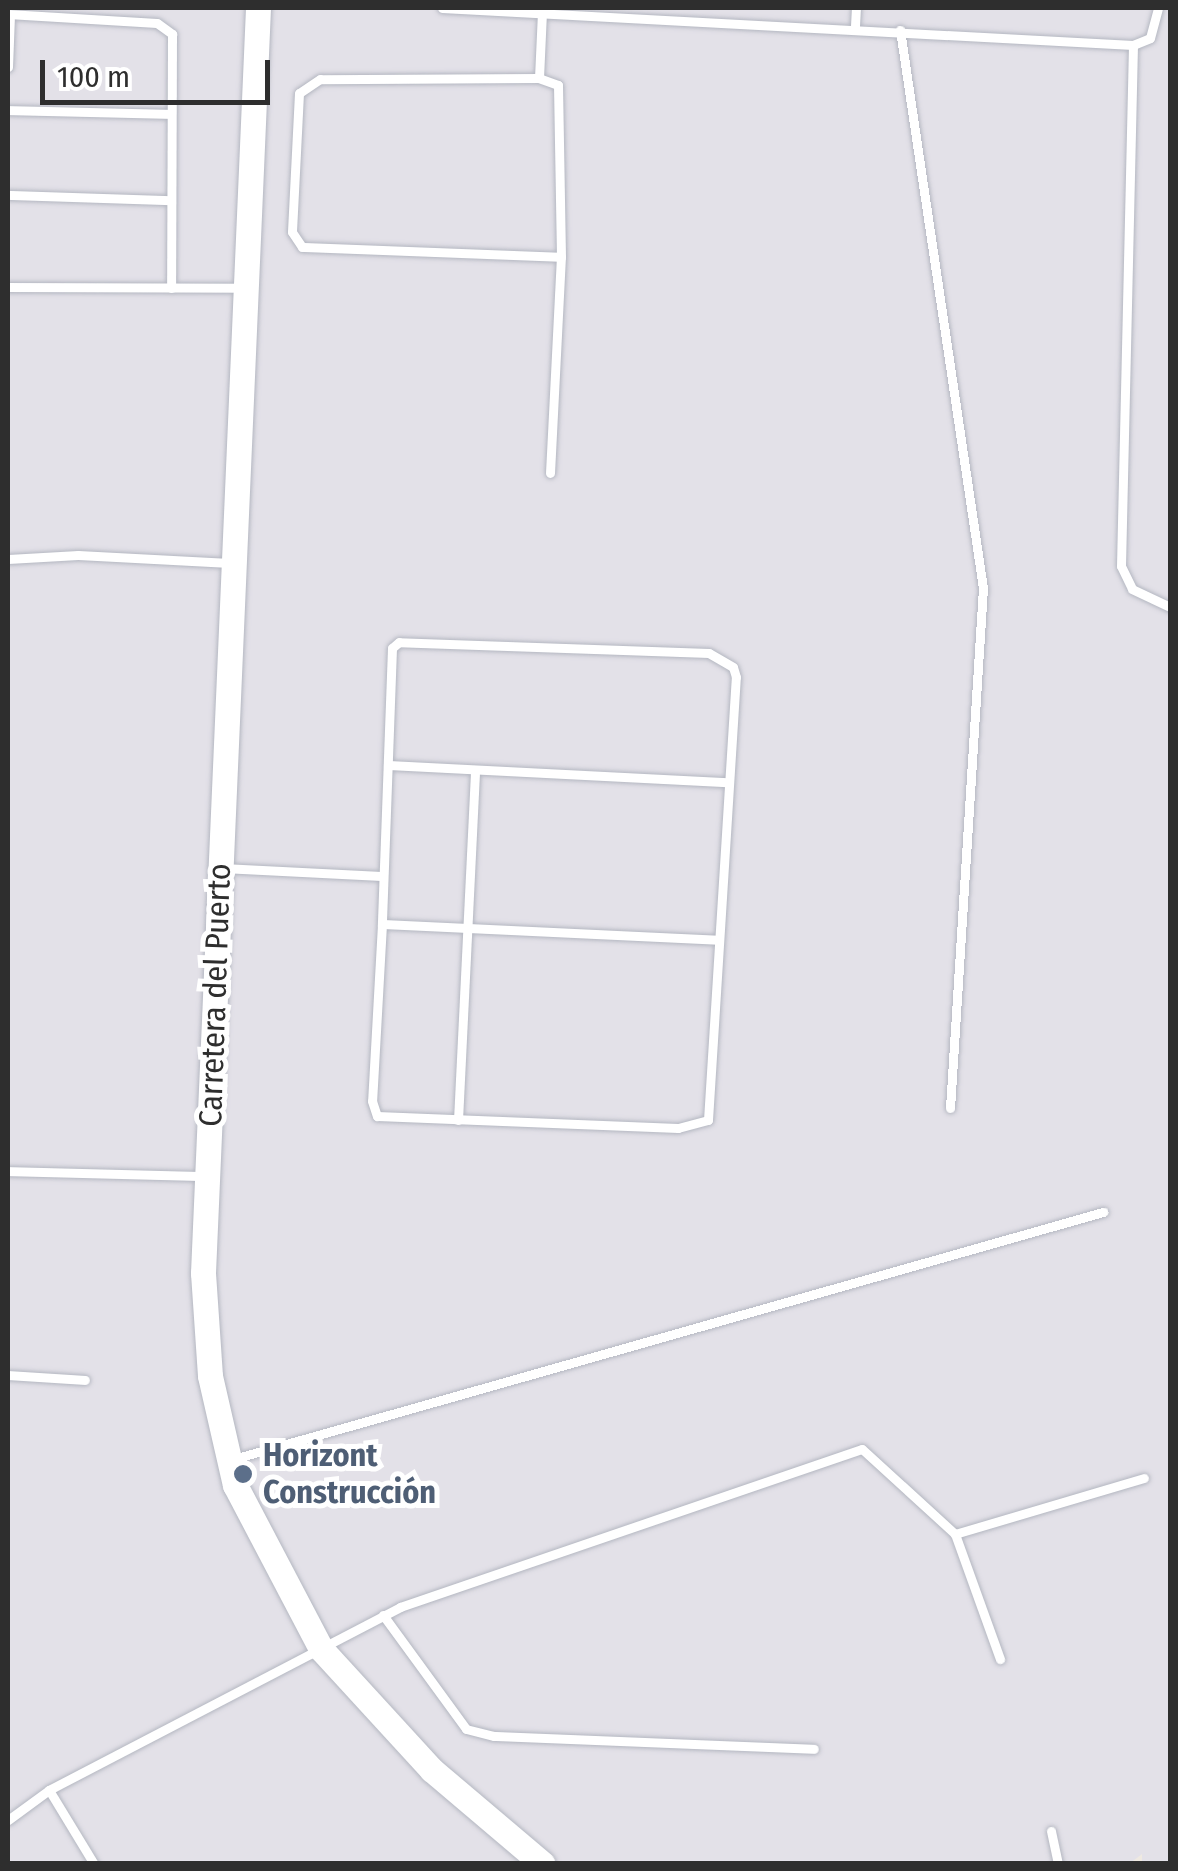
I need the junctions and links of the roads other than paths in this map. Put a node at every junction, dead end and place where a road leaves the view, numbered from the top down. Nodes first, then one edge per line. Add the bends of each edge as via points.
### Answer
1 (258, 8) edge
2 (442, 8) edge
3 (856, 8) edge
4 (1158, 8) edge
5 (521, 9) edge
6 (542, 12) junction
7 (9, 14) edge
8 (855, 26) junction
9 (900, 30) junction
10 (1133, 45) junction
11 (8, 67) edge
12 (539, 78) junction
13 (8, 110) edge
14 (170, 114) junction
15 (8, 196) edge
16 (168, 200) junction
17 (560, 258) junction
18 (8, 288) edge
19 (171, 288) junction
20 (245, 288) junction
21 (550, 472) dead end
22 (8, 559) edge
23 (230, 563) junction
24 (1170, 607) edge
25 (388, 765) junction
26 (475, 772) junction
27 (728, 782) junction
28 (220, 868) junction
29 (382, 876) junction
30 (382, 924) junction
31 (467, 927) junction
32 (719, 940) junction
33 (950, 1108) dead end
34 (458, 1120) junction
35 (8, 1171) edge
36 (208, 1176) junction
37 (1102, 1212) dead end
38 (8, 1375) edge
39 (85, 1380) dead end
40 (228, 1460) junction
41 (1144, 1478) dead end
42 (955, 1534) junction
43 (383, 1616) junction
44 (321, 1649) junction
45 (1000, 1659) dead end
46 (814, 1749) dead end
47 (48, 1790) junction
48 (8, 1820) edge
49 (1051, 1831) dead end
50 (94, 1864) edge
51 (543, 1864) edge
52 (1058, 1864) edge

1 - 20 main road, Carretera del Puerto
2 - 5 lane
3 - 8 lane
4 - 10 lane via 1150,38
5 - 6 lane
6 - 8 lane
6 - 12 lane
7 - 11 lane
7 - 14 lane via 163,26 174,40
8 - 9 lane
9 - 10 lane
9 - 33 lane via 983,588
10 - 24 lane via 1121,566 1132,589
12 - 17 lane via 562,92
12 - 17 lane via 308,82 295,106 292,232 310,251
13 - 14 lane
14 - 16 lane
15 - 16 lane
16 - 19 lane
17 - 21 lane
18 - 19 lane
19 - 20 lane
20 - 23 main road, Carretera del Puerto
22 - 23 lane via 78,555
23 - 28 main road, Carretera del Puerto
25 - 26 lane
25 - 27 lane via 392,648 398,642 709,653 734,667 736,676
25 - 29 lane
26 - 27 lane
26 - 31 lane
27 - 32 lane
28 - 29 lane
28 - 36 main road, Carretera del Puerto
29 - 30 lane
30 - 31 lane
30 - 34 lane via 373,1110 386,1118
31 - 32 lane
31 - 34 lane
32 - 34 lane via 708,1120 694,1128
35 - 36 lane
36 - 40 main road, Carretera del Puerto via 205,1328
37 - 40 lane
38 - 39 lane
40 - 44 main road, Carretera del Puerto via 261,1544
41 - 42 lane
42 - 43 lane via 862,1449
42 - 45 lane
43 - 44 lane
43 - 46 lane via 466,1729 494,1736
44 - 47 lane
44 - 51 main road, Carretera del Puerto via 420,1758
47 - 48 lane
47 - 50 lane
49 - 52 lane

